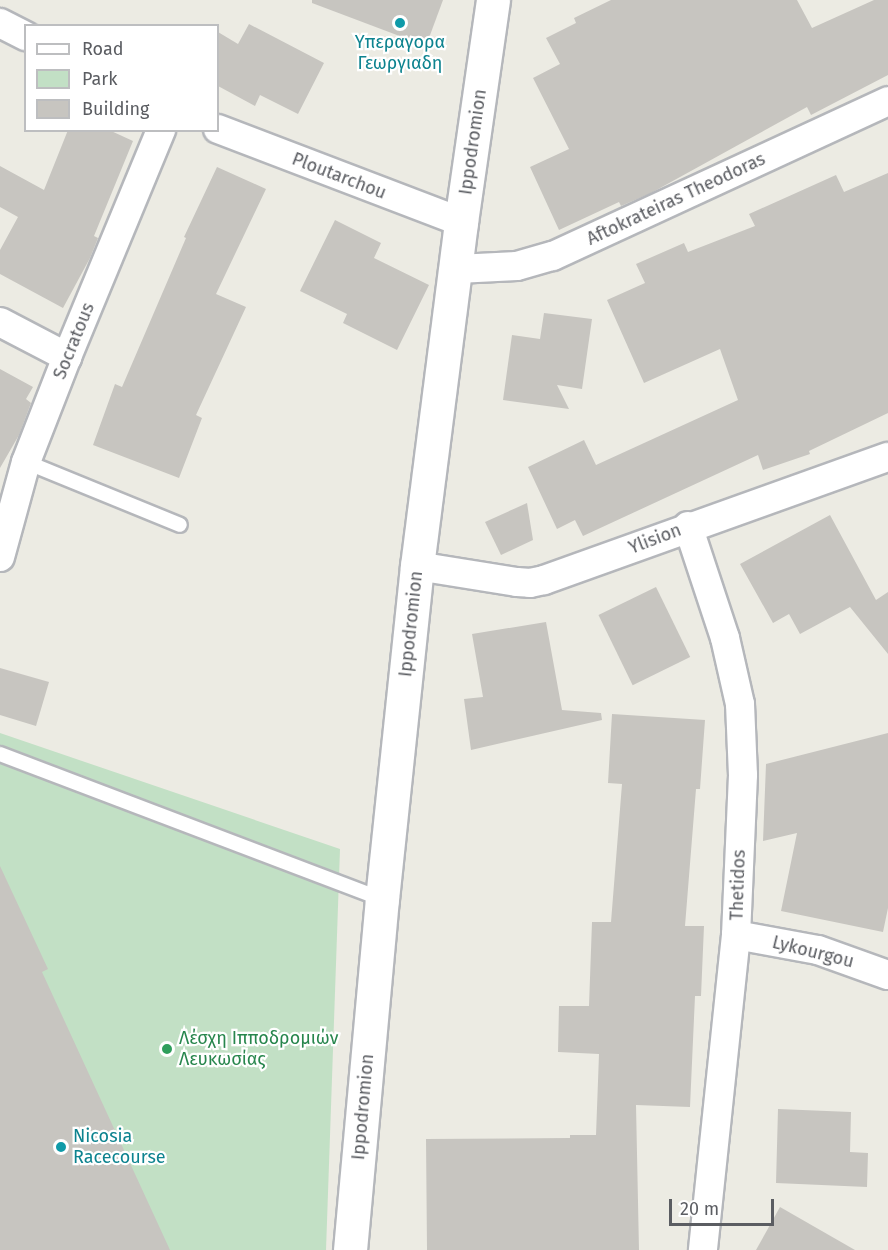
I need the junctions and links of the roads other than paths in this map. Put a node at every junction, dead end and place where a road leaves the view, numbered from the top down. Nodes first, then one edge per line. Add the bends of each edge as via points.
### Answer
1 (493, 0) edge
2 (0, 23) edge
3 (24, 35) edge
4 (888, 101) edge
5 (219, 129) edge
6 (160, 132) edge
7 (461, 222) junction
8 (457, 270) junction
9 (0, 322) edge
10 (67, 357) junction
11 (888, 457) edge
12 (26, 462) junction
13 (180, 525) dead end
14 (688, 526) junction
15 (0, 557) edge
16 (417, 566) junction
17 (0, 754) edge
18 (382, 899) junction
19 (736, 934) junction
20 (888, 975) edge
21 (350, 1250) edge
22 (703, 1250) edge

1 - 7 street, Ippodromion
2 - 3 street
4 - 8 street, Aftokrateiras Theodoras via 554,256 517,266
5 - 7 street, Ploutarchou
6 - 10 street, Socratous
7 - 8 street, Ippodromion
8 - 16 street, Ippodromion
9 - 10 street
10 - 12 street, Socratous
11 - 14 street, Ylision
12 - 13 lane
12 - 15 street, Socratous
14 - 16 street, Ylision via 530,583
14 - 19 street, Thetidos via 725,638 740,704 743,775
16 - 18 street, Ippodromion
17 - 18 lane
18 - 21 street, Ippodromion
19 - 20 street, Lykourgou via 818,950
19 - 22 street, Thetidos

